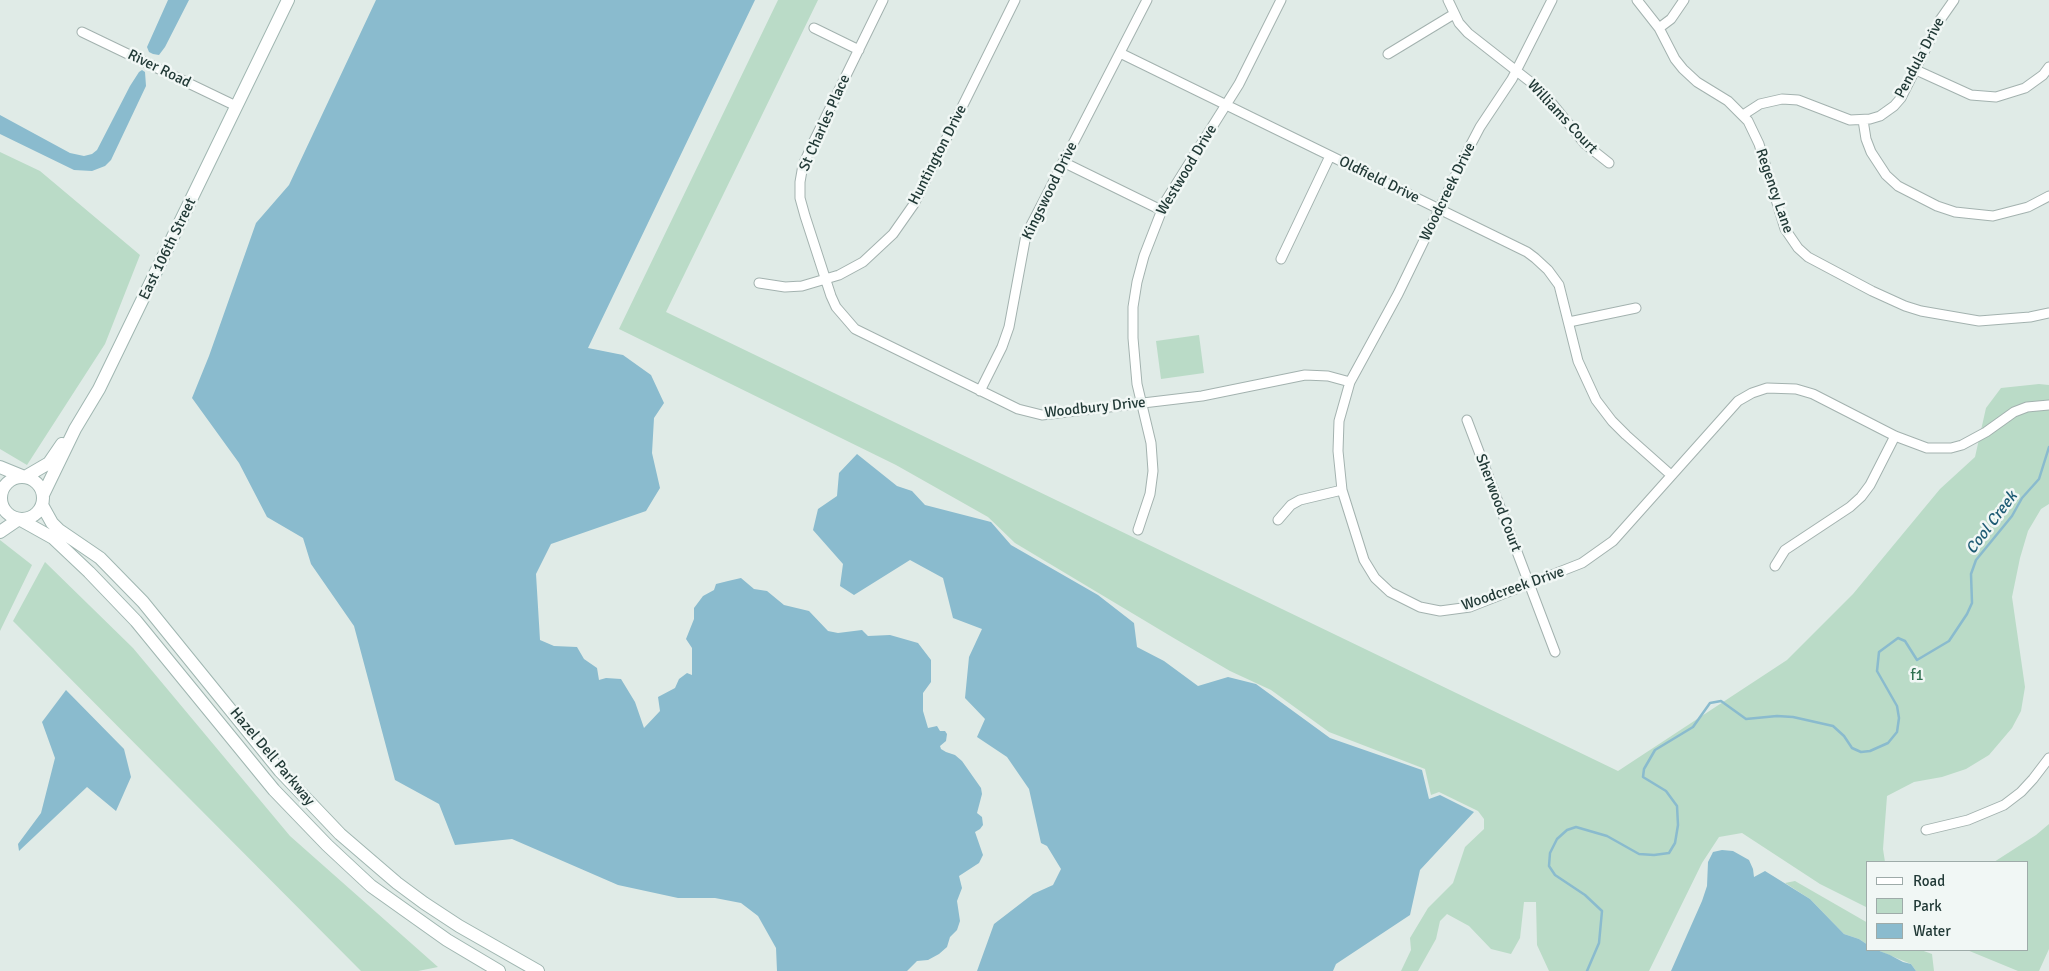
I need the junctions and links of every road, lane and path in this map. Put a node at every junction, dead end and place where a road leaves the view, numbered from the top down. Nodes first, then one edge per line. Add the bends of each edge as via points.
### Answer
1 (288, 0) edge
2 (883, 0) edge
3 (1015, 0) edge
4 (1147, 0) edge
5 (1281, 0) edge
6 (1448, 0) edge
7 (1552, 0) edge
8 (1637, 0) edge
9 (1684, 0) edge
10 (1954, 0) edge
11 (1454, 14) junction
12 (814, 28) dead end
13 (1658, 28) junction
14 (82, 32) dead end
15 (858, 50) junction
16 (1120, 53) junction
17 (1388, 54) dead end
18 (2049, 67) edge
19 (1516, 70) junction
20 (1916, 70) junction
21 (1226, 105) junction
22 (236, 106) junction
23 (1744, 115) junction
24 (1863, 120) junction
25 (1330, 156) junction
26 (1063, 162) junction
27 (1609, 163) dead end
28 (2049, 196) edge
29 (1439, 209) junction
30 (1162, 210) junction
31 (1282, 259) dead end
32 (826, 280) junction
33 (759, 283) dead end
34 (1636, 308) dead end
35 (2049, 313) edge
36 (1569, 322) junction
37 (1350, 382) junction
38 (980, 390) junction
39 (1142, 403) junction
40 (2049, 405) edge
41 (1467, 420) dead end
42 (75, 429) junction
43 (1895, 436) junction
44 (0, 468) edge
45 (1672, 475) junction
46 (24, 477) junction
47 (1342, 490) junction
48 (42, 500) junction
49 (0, 501) edge
50 (19, 519) junction
51 (1278, 520) dead end
52 (1138, 530) dead end
53 (0, 532) edge
54 (1775, 566) dead end
55 (1529, 585) junction
56 (1555, 652) dead end
57 (2049, 758) edge
58 (1926, 830) dead end
59 (499, 971) edge
60 (538, 971) edge

1 - 22 main road, East 106th Street
2 - 15 street, St Charles Place
3 - 32 street, Huntington Drive via 905,218 863,262
4 - 16 street, Kingswood Drive
5 - 21 street, Westwood Drive
6 - 11 street, Williams Court
7 - 19 street, Woodcreek Drive
8 - 13 street, Regency Lane
9 - 13 street via 1671,19
10 - 20 street, Pendula Drive via 1940,20
11 - 17 street
11 - 19 street, Williams Court via 1481,44
12 - 15 street
13 - 23 street, Regency Lane via 1675,59 1689,75 1728,100
14 - 22 street, River Road
15 - 32 street, St Charles Place via 803,165 800,182 800,198
16 - 21 street, Oldfield Drive
16 - 26 street, Kingswood Drive
18 - 20 street via 2025,88 1996,97 1971,95
19 - 27 street, Williams Court via 1542,92 1591,150
19 - 29 street, Woodcreek Drive via 1480,127
20 - 24 street, Pendula Drive via 1894,106 1880,116
21 - 25 street, Oldfield Drive
21 - 30 street, Westwood Drive
22 - 42 main road, East 106th Street via 99,389
23 - 24 street, Pendula Drive via 1760,104 1782,99 1798,100 1841,118
23 - 35 street, Regency Lane via 1758,144 1785,229 1808,257 1880,295 1921,311 1979,321
24 - 28 street via 1871,152 1886,175 1898,186 1937,206 1955,212 1993,216 2028,207
25 - 29 street, Oldfield Drive
25 - 31 street
26 - 30 street
26 - 38 street, Kingswood Drive via 1026,235 1009,327
29 - 36 street, Oldfield Drive via 1535,258 1559,285
29 - 37 street, Woodcreek Drive via 1394,303
30 - 39 street, Westwood Drive via 1145,252 1133,307 1134,364
32 - 33 street, Huntington Drive via 785,287
32 - 38 street, Woodbury Drive via 836,307 855,329
34 - 36 street
36 - 45 street, Oldfield Drive via 1578,361 1596,400 1626,435
37 - 39 street, Woodbury Drive via 1328,376 1305,375 1220,393
37 - 47 street, Woodcreek Drive via 1339,421
38 - 39 street, Woodbury Drive via 1018,409 1042,415
39 - 52 street, Westwood Drive via 1152,443 1153,471 1151,491
40 - 43 street, Woodcreek Drive via 2014,412 1971,442 1951,448 1927,448
41 - 55 street, Sherwood Court
42 - 46 main road via 49,463
42 - 48 main road, East 106th Street
43 - 45 street, Woodcreek Drive via 1813,394 1796,389 1767,388 1738,401
43 - 54 street via 1861,497 1789,547
44 - 46 main road
45 - 55 street, Woodcreek Drive via 1613,541 1598,553
46 - 48 main road via 35,481
46 - 49 main road via 13,478 5,484
47 - 51 street via 1300,500
47 - 55 street, Woodcreek Drive via 1364,560 1375,578 1406,602 1434,610 1455,609
48 - 50 main road via 33,516
48 - 60 main road, Hazel Dell Parkway via 52,523 100,558 149,609 280,771 340,834 424,903
49 - 50 main road via 9,515
50 - 53 main road
50 - 59 main road, Hazel Dell Parkway via 53,538 120,602 274,790 327,845 371,886 447,940
55 - 56 street, Sherwood Court
57 - 58 street via 2033,779 2004,804 1968,820

